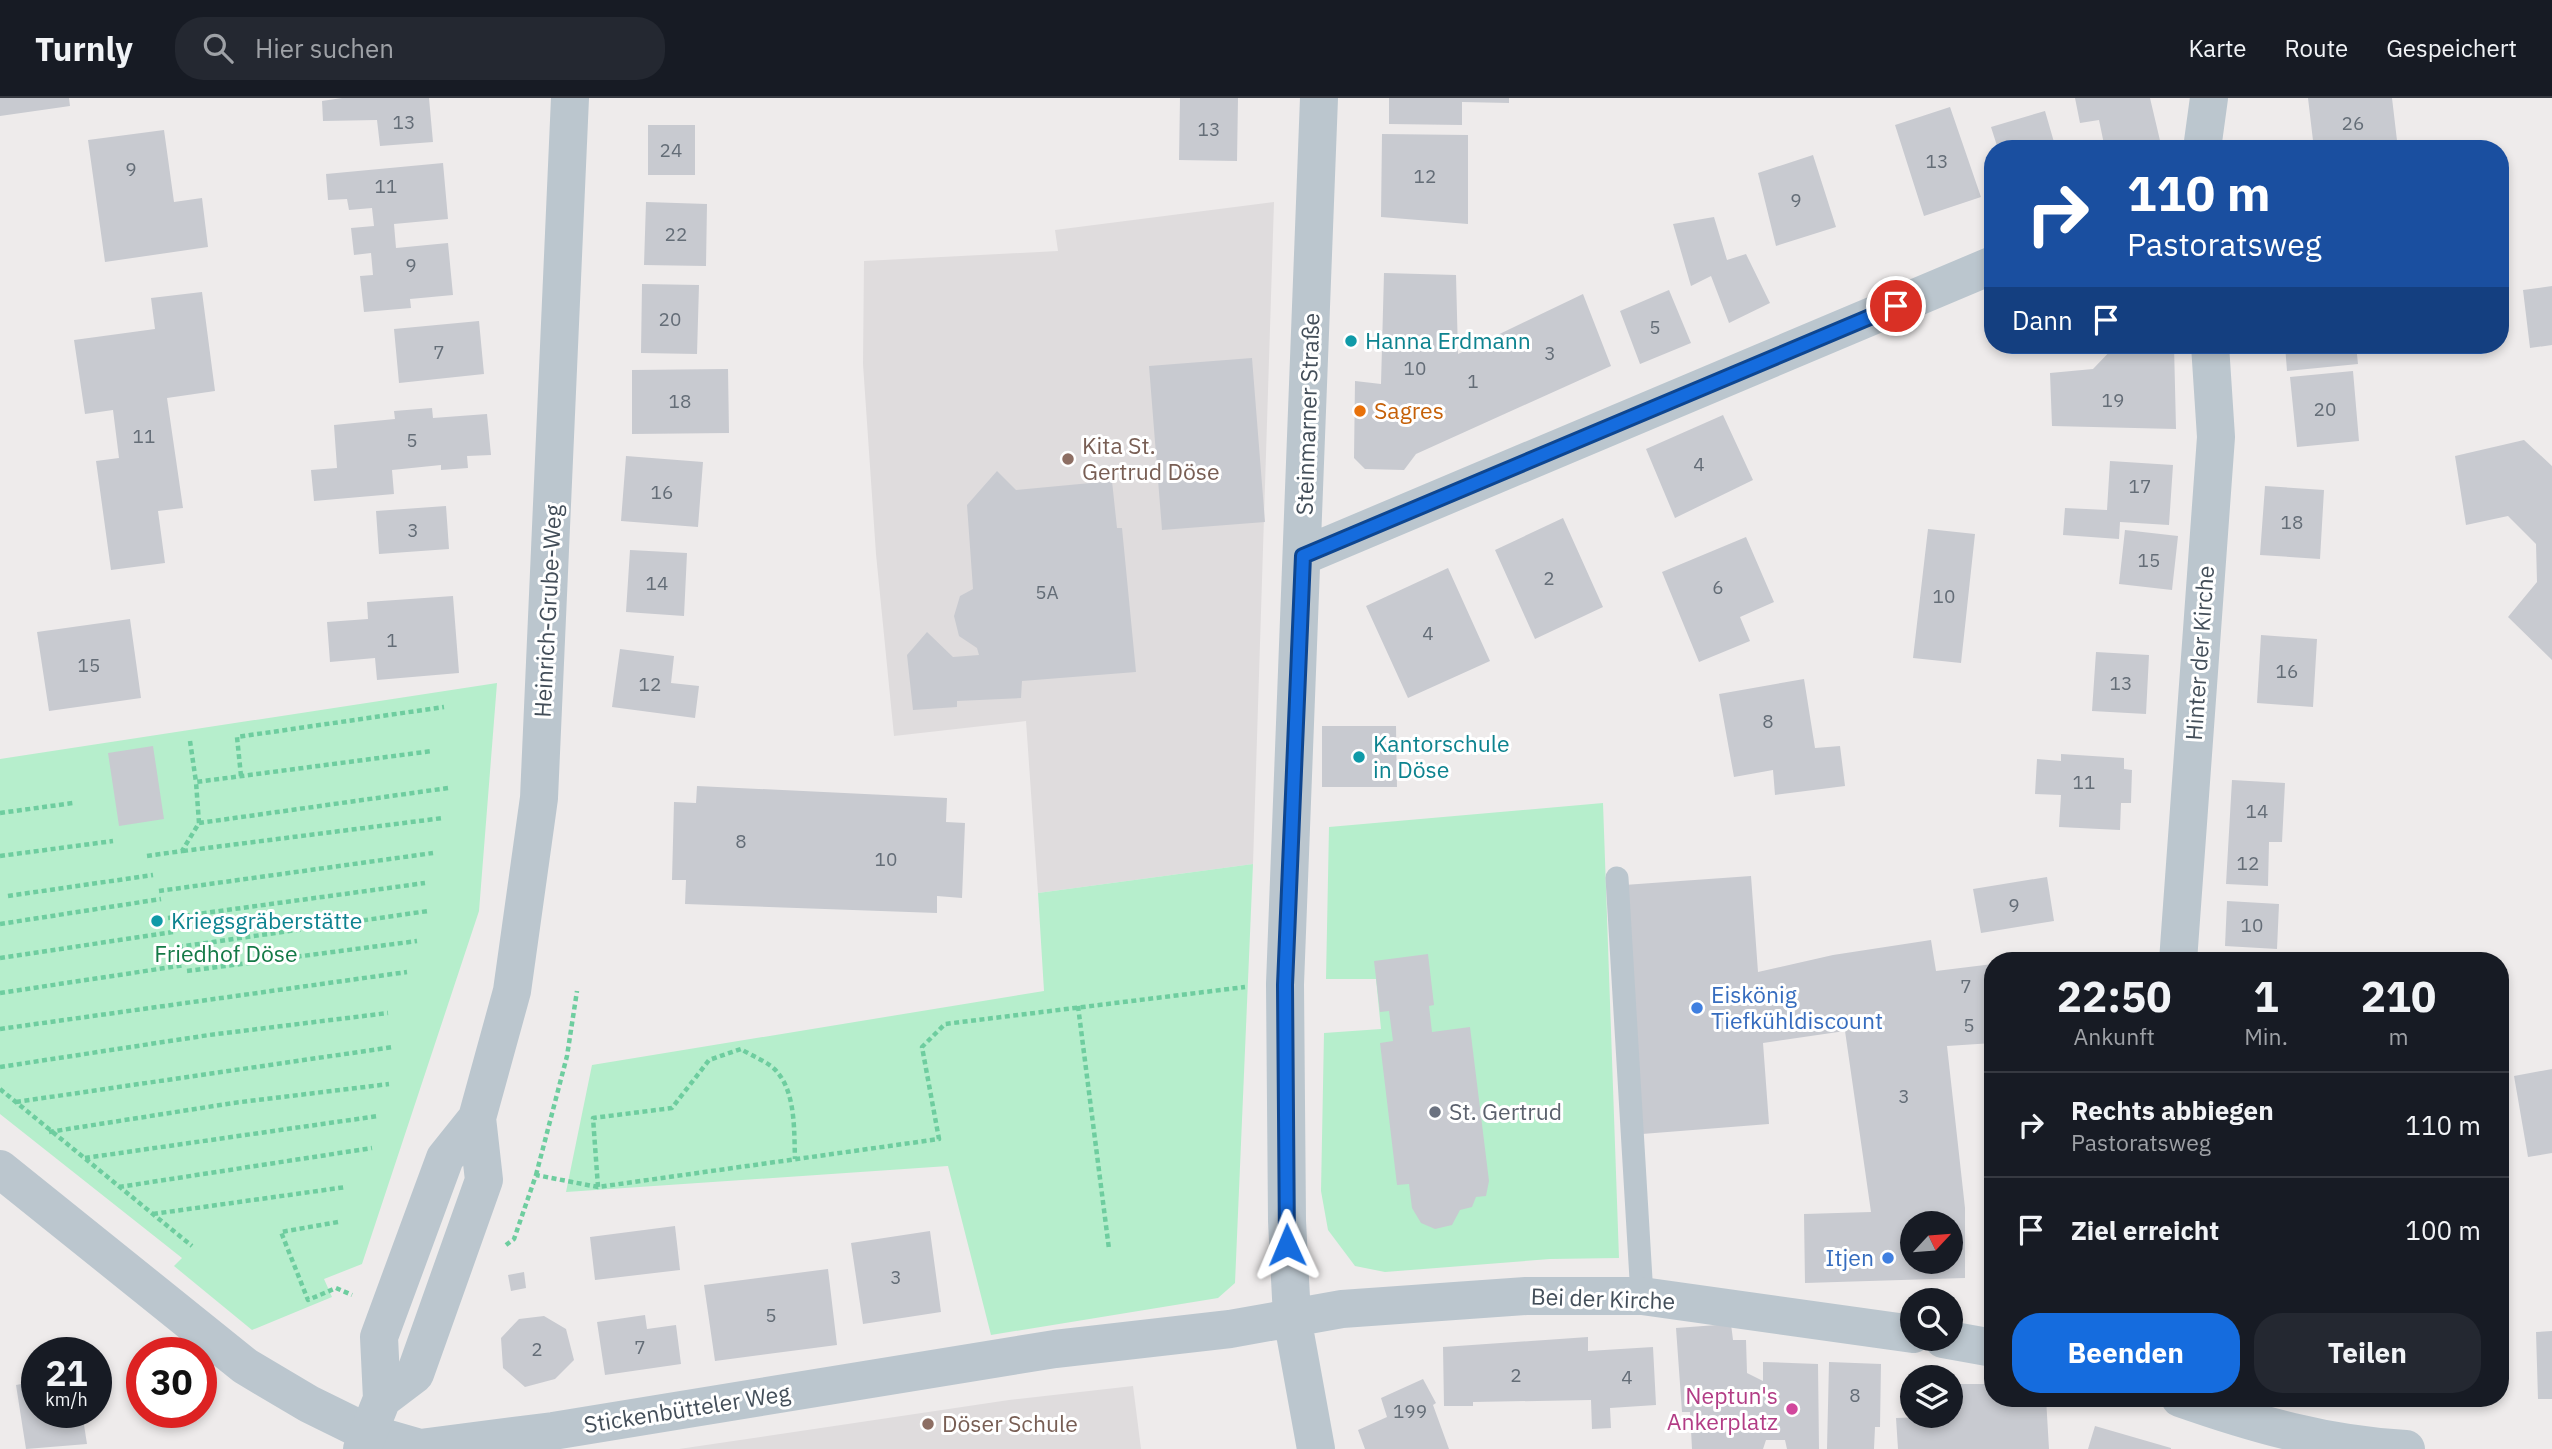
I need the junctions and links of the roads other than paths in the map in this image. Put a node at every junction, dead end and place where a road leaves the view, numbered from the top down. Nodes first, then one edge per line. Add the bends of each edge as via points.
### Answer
1 (570, 98) edge
2 (1319, 98) edge
3 (2209, 98) edge
4 (2203, 140) edge
5 (1984, 269) edge
6 (2211, 354) edge
7 (1303, 556) junction
8 (1617, 878) dead end
9 (2179, 952) edge
10 (0, 1169) edge
11 (1642, 1296) junction
12 (1292, 1317) junction
13 (1900, 1332) edge
14 (1963, 1343) edge
15 (1984, 1346) edge
16 (2206, 1407) edge
17 (371, 1427) edge
18 (1316, 1449) edge
19 (2406, 1449) edge

1 - 17 street, Heinrich-Grube-Weg via 539,798 512,991 477,1118 445,1158 379,1336
2 - 7 street, Steinmarner Straße
3 - 4 street
5 - 7 street
6 - 9 street, Hinter der Kirche via 2216,437
7 - 12 street, Steinmarner Straße via 1285,985
8 - 11 lane
10 - 17 street, Stickenbütteler Weg via 245,1366 309,1404
11 - 12 street, Bei der Kirche via 1526,1296
11 - 13 street, Bei der Kirche
12 - 17 street, Stickenbütteler Weg via 1230,1329 1055,1349 553,1431 421,1448
12 - 18 street, Steinmarner Straße
14 - 15 street
16 - 19 street via 2314,1438

